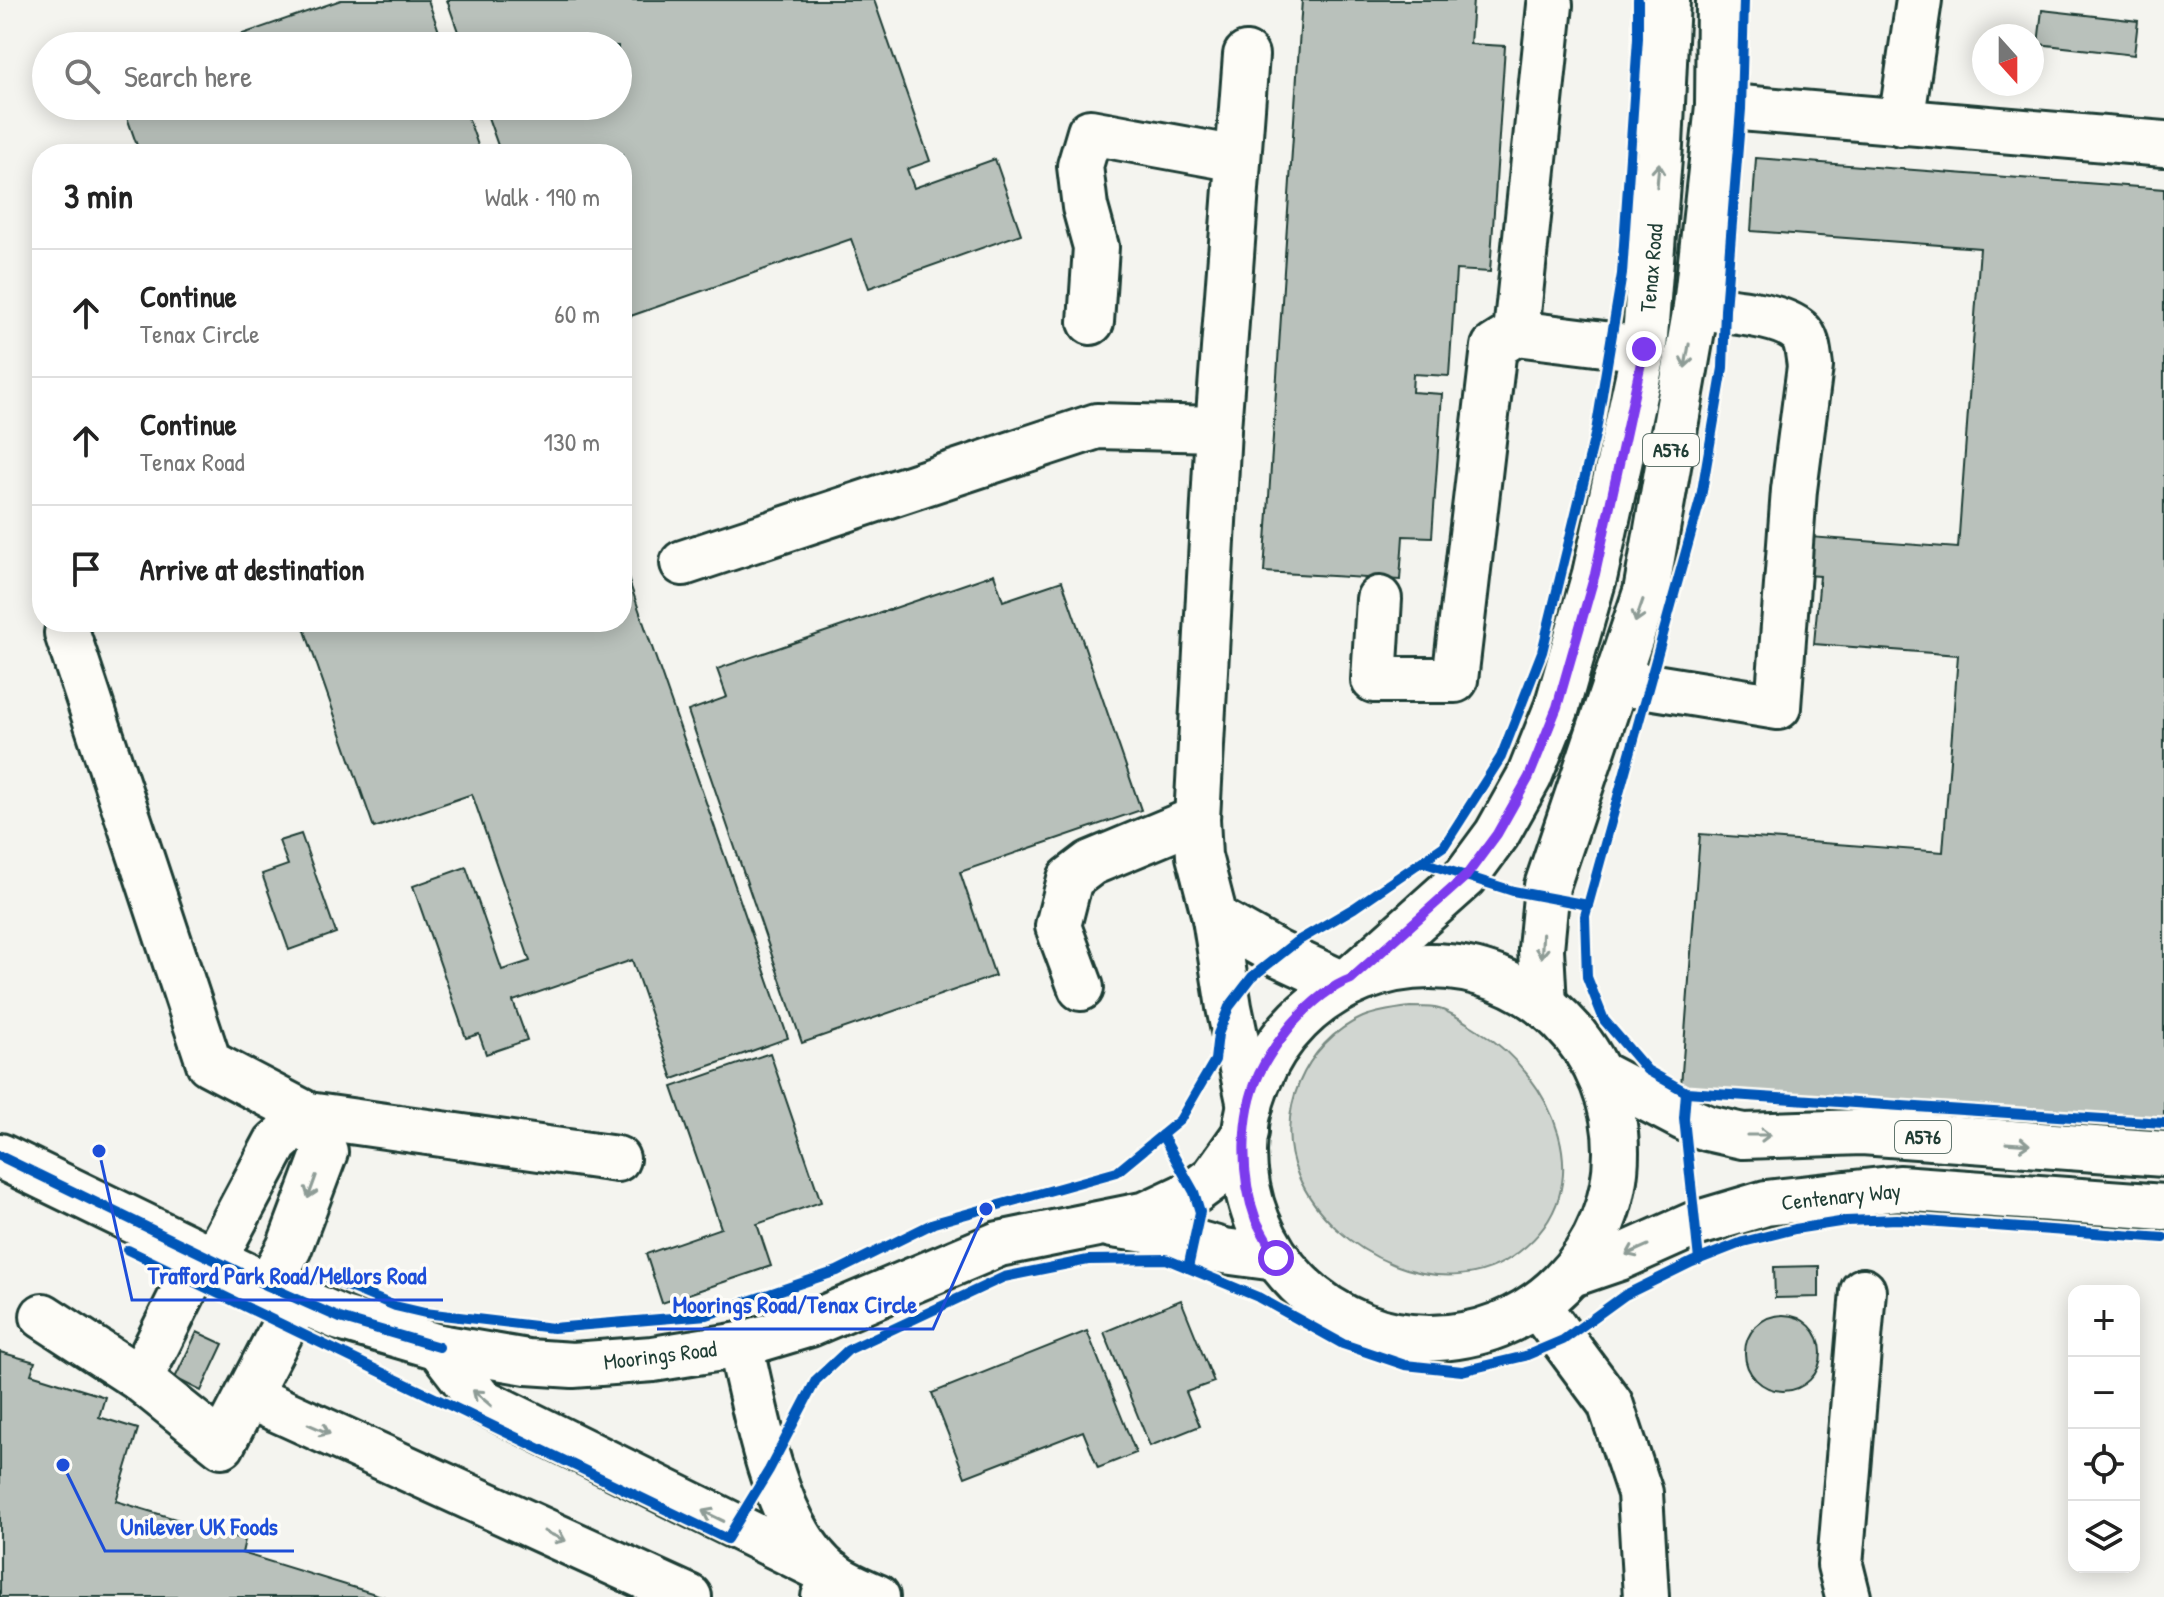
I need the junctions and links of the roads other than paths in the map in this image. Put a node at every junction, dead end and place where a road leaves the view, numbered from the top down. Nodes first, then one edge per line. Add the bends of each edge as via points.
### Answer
1 (1667, 0) edge
2 (1719, 0) edge
3 (1919, 0) edge
4 (1550, 5) dead end
5 (1246, 55) dead end
6 (1718, 106) junction
7 (1901, 123) junction
8 (2164, 144) edge
9 (1238, 159) junction
10 (1696, 307) junction
11 (1091, 322) dead end
12 (1516, 333) junction
13 (1644, 349) junction
14 (1218, 429) junction
15 (683, 563) dead end
16 (1379, 599) dead end
17 (67, 633) dead end
18 (1615, 684) junction
19 (1197, 819) junction
20 (1215, 918) junction
21 (1346, 981) junction
22 (1081, 988) dead end
23 (1544, 1005) junction
24 (1600, 1074) junction
25 (308, 1115) junction
26 (1248, 1119) junction
27 (2164, 1154) edge
28 (0, 1156) edge
29 (617, 1159) dead end
30 (2164, 1207) edge
31 (1101, 1224) junction
32 (208, 1257) junction
33 (1276, 1258) junction
34 (1578, 1272) junction
35 (1863, 1291) dead end
36 (283, 1292) junction
37 (1538, 1306) junction
38 (43, 1316) dead end
39 (740, 1345) junction
40 (439, 1347) junction
41 (140, 1379) junction
42 (248, 1396) junction
43 (829, 1586) edge
44 (689, 1597) edge
45 (877, 1597) edge
46 (1646, 1597) edge
47 (1848, 1597) edge

13 -> 1 main road, Tenax Road / A576
2 - 6 main road, A576
3 - 7 main road
4 - 12 main road
5 - 9 main road
6 - 7 main road
6 - 10 main road, A576
7 - 8 main road
9 - 11 main road via 1090,132 1080,166 1096,247
9 - 14 main road
10 -> 18 main road, A576 via 1646,592
10 - 18 main road via 1785,322 1801,332 1808,346 1778,707
12 - 13 main road
12 - 16 main road via 1494,347 1455,680 1374,680
13 - 21 main road, Tenax Road / A576 via 1595,574 1557,707 1529,777 1466,876
14 - 15 main road via 1097,426
14 - 19 main road
17 - 25 main road via 209,1063
18 -> 23 main road, A576 via 1547,886 1541,949
19 - 20 main road via 1202,870
19 - 22 main road via 1091,863 1070,879 1058,926
20 - 21 main road via 1279,954
20 - 26 main road
21 - 23 main road, A576 via 1405,969 1456,969 1502,981
21 - 26 main road, A576 via 1307,1008 1277,1043 1258,1076
23 - 24 main road, A576 via 1576,1036
24 -> 27 main road, A576 via 1707,1128 1743,1136 1862,1132
24 - 34 main road, A576 via 1617,1137 1612,1201
25 - 29 main road
25 - 32 main road via 276,1143
25 -> 36 main road via 325,1152 289,1248
26 - 31 main road, Moorings Road via 1213,1178 1194,1192 1147,1214
26 - 33 main road, A576 via 1246,1176 1256,1219
28 - 32 main road, Moorings Road
30 -> 34 main road, Centenary Way / A576 via 1899,1188 1766,1203 1695,1224
31 - 33 main road, Moorings Road
31 - 39 main road, Moorings Road via 999,1244 810,1324
32 - 36 main road, Moorings Road
32 - 41 main road
33 - 37 main road, A576 via 1317,1301 1368,1329 1426,1340 1485,1332
34 - 37 main road, A576
35 - 47 main road via 1840,1565
36 - 40 main road, Moorings Road via 340,1318
36 - 42 main road
37 - 46 main road via 1610,1403 1640,1493
38 - 41 main road
39 - 40 main road, Moorings Road via 573,1365
39 - 43 main road via 769,1470
43 -> 40 main road via 480,1400
41 - 42 main road via 222,1445
42 -> 44 main road
43 - 45 main road

